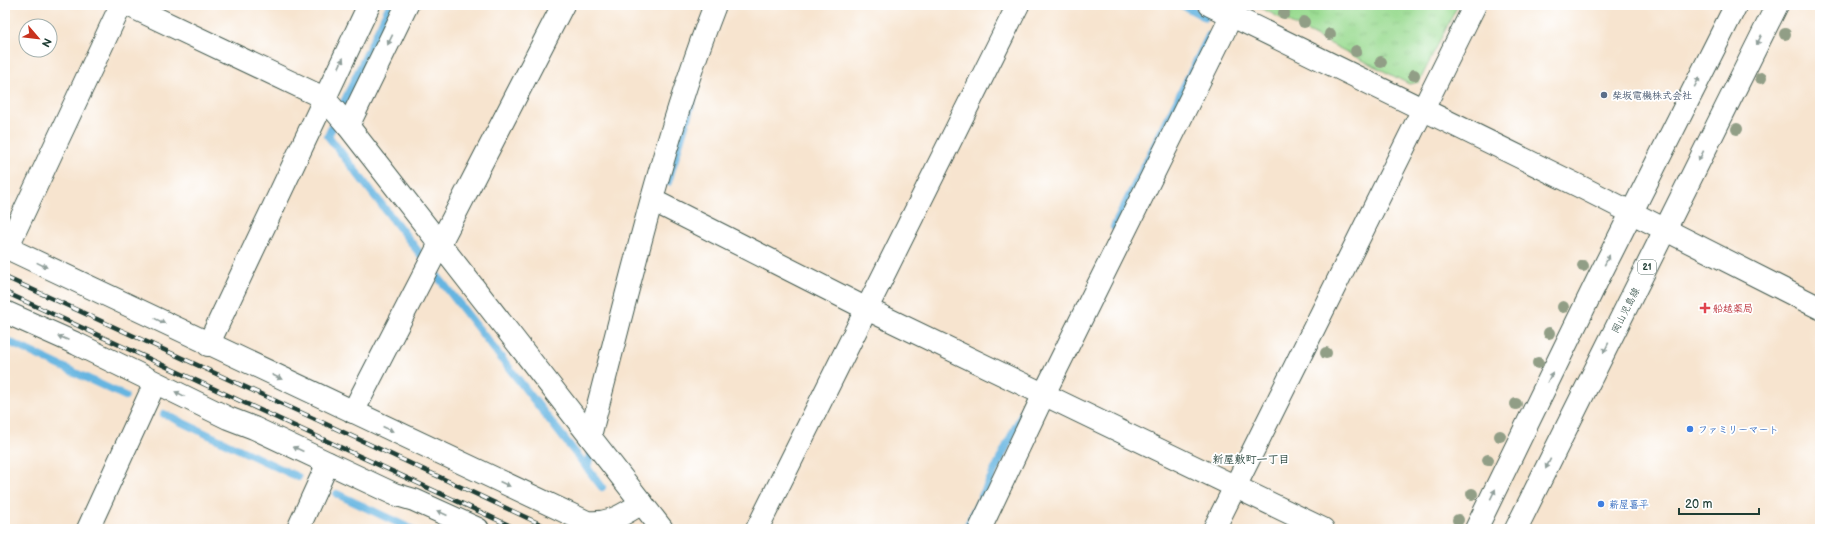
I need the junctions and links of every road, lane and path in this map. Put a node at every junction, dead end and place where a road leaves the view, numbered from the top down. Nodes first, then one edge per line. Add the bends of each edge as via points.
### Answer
1 (121, 5) edge
2 (128, 5) edge
3 (369, 5) edge
4 (407, 5) edge
5 (563, 5) edge
6 (715, 5) edge
7 (1018, 5) edge
8 (1210, 5) edge
9 (1475, 5) edge
10 (1736, 5) edge
11 (1777, 5) edge
12 (1234, 10) edge
13 (328, 102) junction
14 (1424, 110) junction
15 (347, 124) junction
16 (652, 200) junction
17 (1632, 213) junction
18 (1665, 231) junction
19 (6, 248) edge
20 (436, 249) junction
21 (1820, 308) edge
22 (867, 309) junction
23 (5, 312) edge
24 (208, 345) junction
25 (155, 382) junction
26 (1044, 394) junction
27 (352, 412) junction
28 (590, 436) junction
29 (328, 463) junction
30 (1235, 486) junction
31 (642, 503) junction
32 (88, 529) edge
33 (298, 529) edge
34 (478, 529) edge
35 (662, 529) edge
36 (757, 529) edge
37 (980, 529) edge
38 (1214, 529) edge
39 (1323, 529) edge
40 (1476, 529) edge
41 (1516, 529) edge

1 - 19 street
2 - 13 street
13 -> 3 street
4 -> 15 street
5 - 20 street
6 - 16 street via 683,91
7 - 22 street
8 - 12 street
9 - 14 street
17 -> 10 street
11 -> 18 street, 岡山児島線 / 21
12 - 14 street
12 - 26 street
13 - 15 street
13 - 24 street
14 - 17 street
14 - 30 street
15 - 20 street
16 - 22 street
16 - 28 street
17 - 18 street
40 -> 17 street
18 - 21 street
18 -> 41 street, 岡山児島線 / 21
19 -> 24 street
20 - 27 street
20 - 28 street
22 - 26 street
22 - 36 street
25 -> 23 street
24 -> 27 street
29 -> 25 street
25 - 32 street
26 - 30 street
26 - 37 street
27 -> 31 street via 587,522 600,523 612,520
28 - 31 street
29 - 33 street
34 -> 29 street
30 - 38 street
30 - 39 street
31 - 35 street

